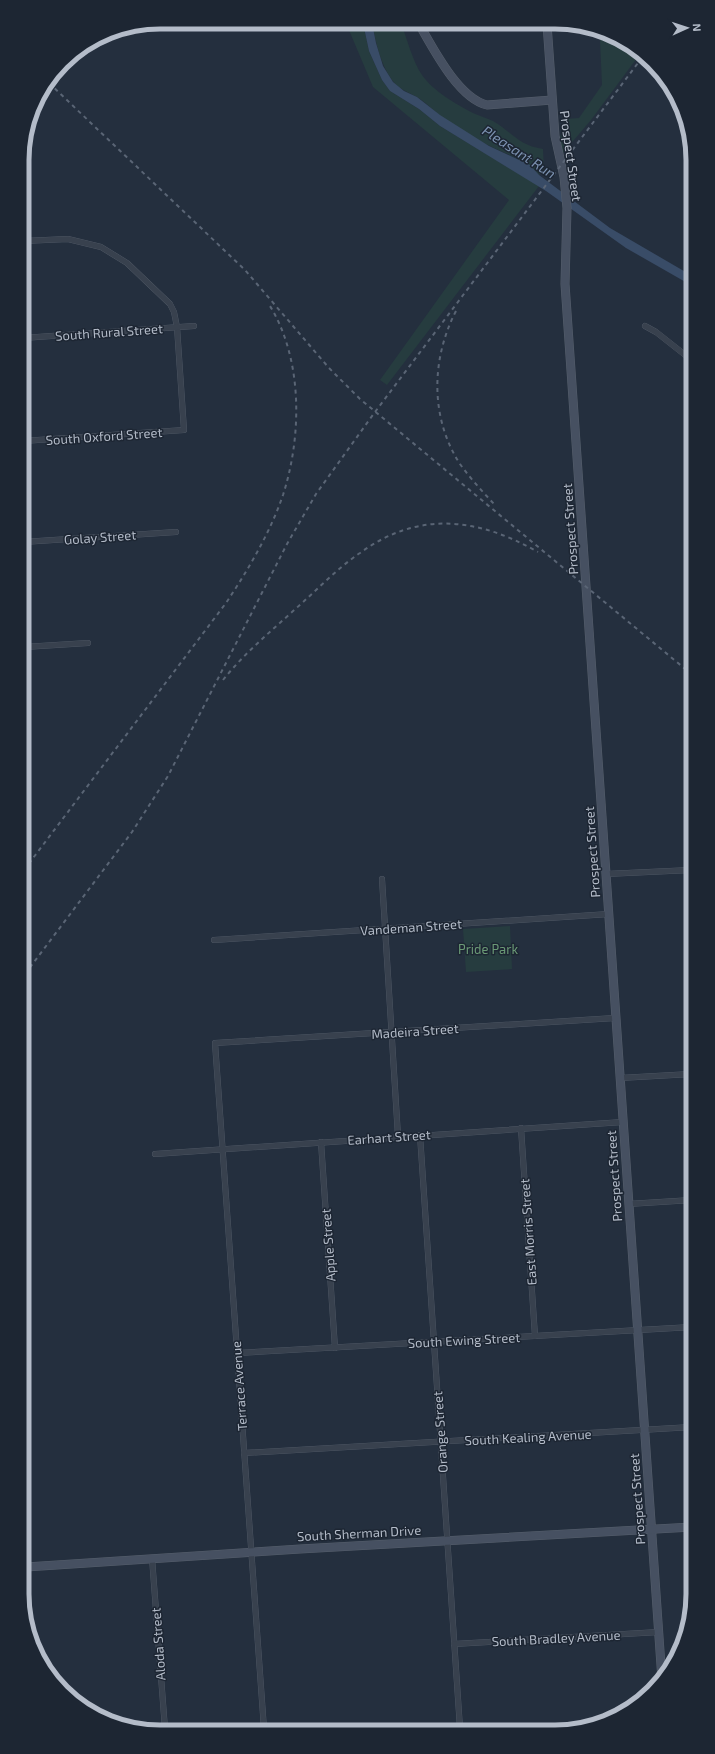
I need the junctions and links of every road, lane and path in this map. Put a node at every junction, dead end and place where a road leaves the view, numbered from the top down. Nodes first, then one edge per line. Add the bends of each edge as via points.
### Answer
1 (422, 29) edge
2 (546, 29) edge
3 (552, 100) junction
4 (29, 240) edge
5 (194, 326) dead end
6 (645, 326) dead end
7 (177, 327) junction
8 (29, 338) edge
9 (686, 356) edge
10 (29, 442) edge
11 (176, 532) dead end
12 (29, 542) edge
13 (88, 643) dead end
14 (29, 647) edge
15 (686, 870) edge
16 (606, 874) junction
17 (382, 879) dead end
18 (608, 914) junction
19 (386, 929) junction
20 (214, 940) dead end
21 (615, 1018) junction
22 (391, 1033) junction
23 (215, 1044) joint
24 (686, 1074) edge
25 (620, 1078) junction
26 (623, 1122) junction
27 (521, 1128) junction
28 (420, 1135) junction
29 (398, 1136) junction
30 (321, 1142) junction
31 (222, 1149) junction
32 (155, 1154) dead end
33 (686, 1200) edge
34 (628, 1204) junction
35 (686, 1327) edge
36 (638, 1330) junction
37 (535, 1336) junction
38 (434, 1342) junction
39 (335, 1348) junction
40 (237, 1353) junction
41 (686, 1427) edge
42 (644, 1430) junction
43 (441, 1442) junction
44 (244, 1453) junction
45 (686, 1527) edge
46 (651, 1530) junction
47 (446, 1540) junction
48 (251, 1552) junction
49 (152, 1558) junction
50 (29, 1567) edge
51 (659, 1632) junction
52 (454, 1644) junction
53 (661, 1671) edge
54 (164, 1725) edge
55 (264, 1725) edge
56 (460, 1725) edge

1 - 3 main road via 447,70 480,103 487,105
2 - 3 main road, Prospect Street
3 - 16 main road, Prospect Street via 557,150 566,185 565,284
4 - 7 street via 56,238 74,240 96,245 115,254 170,304
5 - 7 street, South Rural Street
6 - 9 street
7 - 8 street, South Rural Street
7 - 10 street, South Oxford Street via 184,430
11 - 12 street, Golay Street
13 - 14 street
15 - 16 street
16 - 18 main road, Prospect Street
17 - 19 street
18 - 19 street, Vandeman Street
18 - 21 main road, Prospect Street
19 - 20 street, Vandeman Street
19 - 22 street
21 - 22 street, Madeira Street
21 - 25 main road, Prospect Street
22 - 23 street, Madeira Street
22 - 29 street
23 - 31 street, Terrace Avenue
24 - 25 street
25 - 26 main road, Prospect Street
26 - 27 street, Earhart Street
26 - 34 main road, Prospect Street
27 - 28 street, Earhart Street
27 - 37 street, East Morris Street
28 - 29 street, Earhart Street
28 - 38 street, Orange Street
29 - 30 street, Earhart Street
30 - 31 street, Earhart Street
30 - 39 street, Apple Street
31 - 32 street, Earhart Street
31 - 40 street, Terrace Avenue
33 - 34 street
34 - 36 main road, Prospect Street
35 - 36 street, South Ewing Street
36 - 37 street, South Ewing Street
36 - 42 main road, Prospect Street
37 - 38 street, South Ewing Street
38 - 39 street, South Ewing Street
38 - 43 street, Orange Street
39 - 40 street, South Ewing Street
40 - 44 street, Terrace Avenue
41 - 42 street, South Kealing Avenue
42 - 43 street, South Kealing Avenue
42 - 46 main road, Prospect Street
43 - 44 street, South Kealing Avenue
43 - 47 street, Orange Street
44 - 48 street, Terrace Avenue
45 - 46 main road, South Sherman Drive
46 - 47 main road, South Sherman Drive
46 - 51 main road, Prospect Street
47 - 48 main road, South Sherman Drive
47 - 52 street, Orange Street
48 - 49 main road, South Sherman Drive
48 - 55 street, Terrace Avenue
49 - 50 main road, South Sherman Drive
49 - 54 street, Aloda Street
51 - 52 street, South Bradley Avenue
51 - 53 main road, Prospect Street
52 - 56 street, Orange Street

